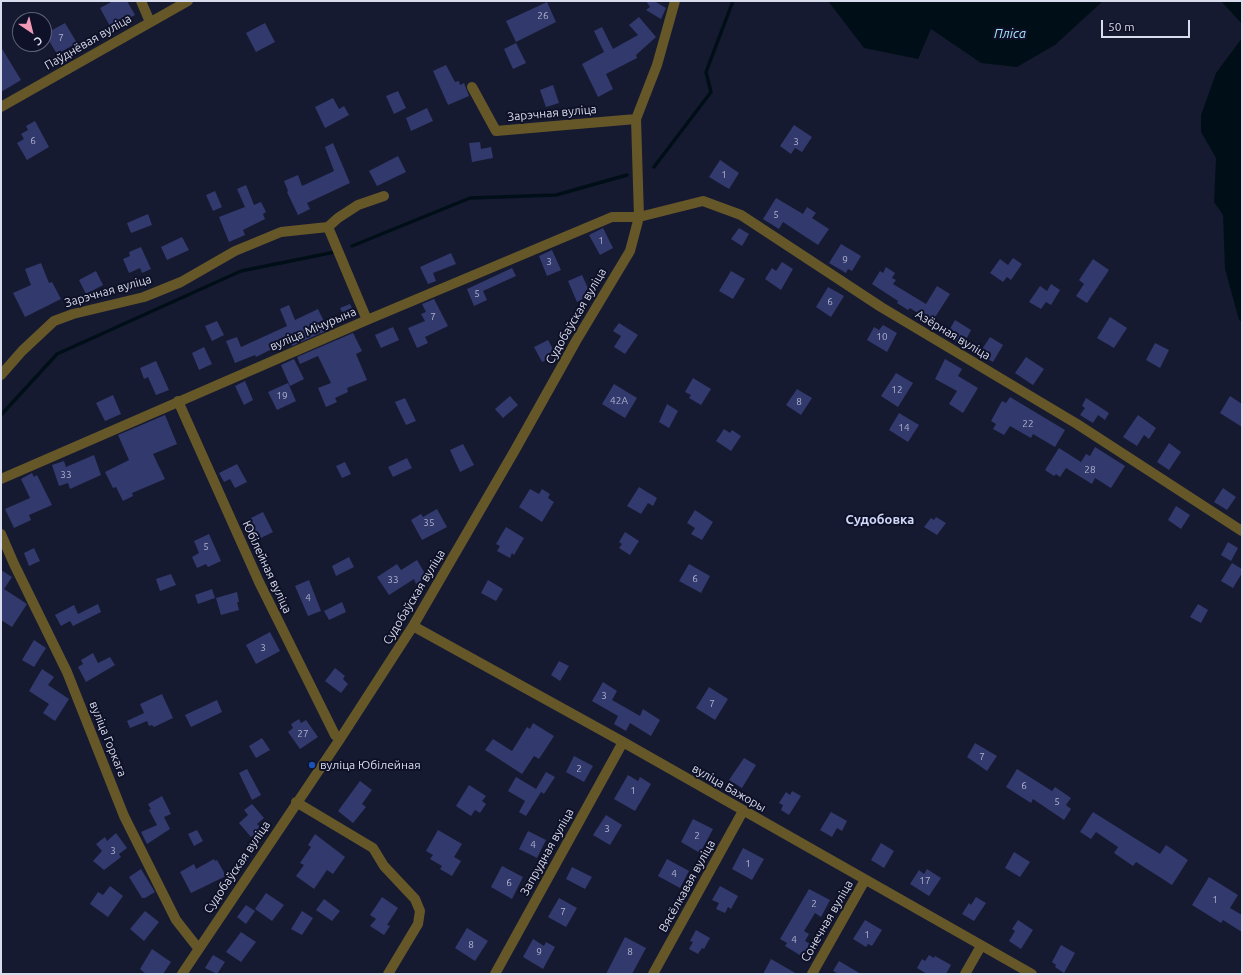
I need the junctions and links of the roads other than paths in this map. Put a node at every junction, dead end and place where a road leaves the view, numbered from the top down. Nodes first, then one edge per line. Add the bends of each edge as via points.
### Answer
1 (140, 1) edge
2 (188, 1) edge
3 (675, 1) edge
4 (150, 22) junction
5 (472, 87) dead end
6 (1, 107) edge
7 (636, 119) junction
8 (384, 196) dead end
9 (639, 216) junction
10 (328, 227) junction
11 (367, 320) junction
12 (1, 375) edge
13 (178, 401) junction
14 (1, 479) edge
15 (1242, 531) edge
16 (1, 534) edge
17 (413, 626) junction
18 (340, 739) junction
19 (623, 742) junction
20 (296, 802) junction
21 (744, 811) junction
22 (865, 880) junction
23 (981, 946) junction
24 (198, 948) junction
25 (182, 974) edge
26 (388, 974) edge
27 (495, 974) edge
28 (654, 974) edge
29 (812, 974) edge
30 (965, 974) edge
31 (1032, 974) edge

1 - 4 street
2 - 4 street, Паўднёвая вуліца
3 - 7 street via 657,64
4 - 6 street, Паўднёвая вуліца
5 - 7 street, Зарэчная вуліца via 496,131
7 - 9 street
8 - 10 street via 358,205
9 - 11 street, вуліца Мічурына via 612,217
9 - 15 street, Азёрная вуліца via 703,201 741,215 881,307 1077,424
9 - 17 street, Судобаўская вуліца via 630,251
10 - 11 street
10 - 12 street, Зарэчная вуліца via 281,232 235,251 180,282 144,297 54,321
11 - 13 street, вуліца Мічурына
13 - 14 street, вуліца Мічурына
13 - 18 street, Юбілейная вуліца via 259,582 335,735
16 - 24 street, вуліца Горкага via 67,672 124,816 176,920
17 - 18 street, Судобаўская вуліца
17 - 19 street, вуліца Бажоры
18 - 20 street, Судобаўская вуліца
19 - 21 street, вуліца Бажоры
19 - 27 street, Запрудная вуліца
20 - 24 street, Судобаўская вуліца
20 - 26 street via 373,848 384,866 415,899 420,911 418,924
21 - 22 street, вуліца Бажоры
21 - 28 street, Вясёлкавая вуліца
22 - 23 street, вуліца Бажоры
22 - 29 street, Сонечная вуліца
23 - 30 street
23 - 31 street, вуліца Бажоры
24 - 25 street, Судобаўская вуліца

